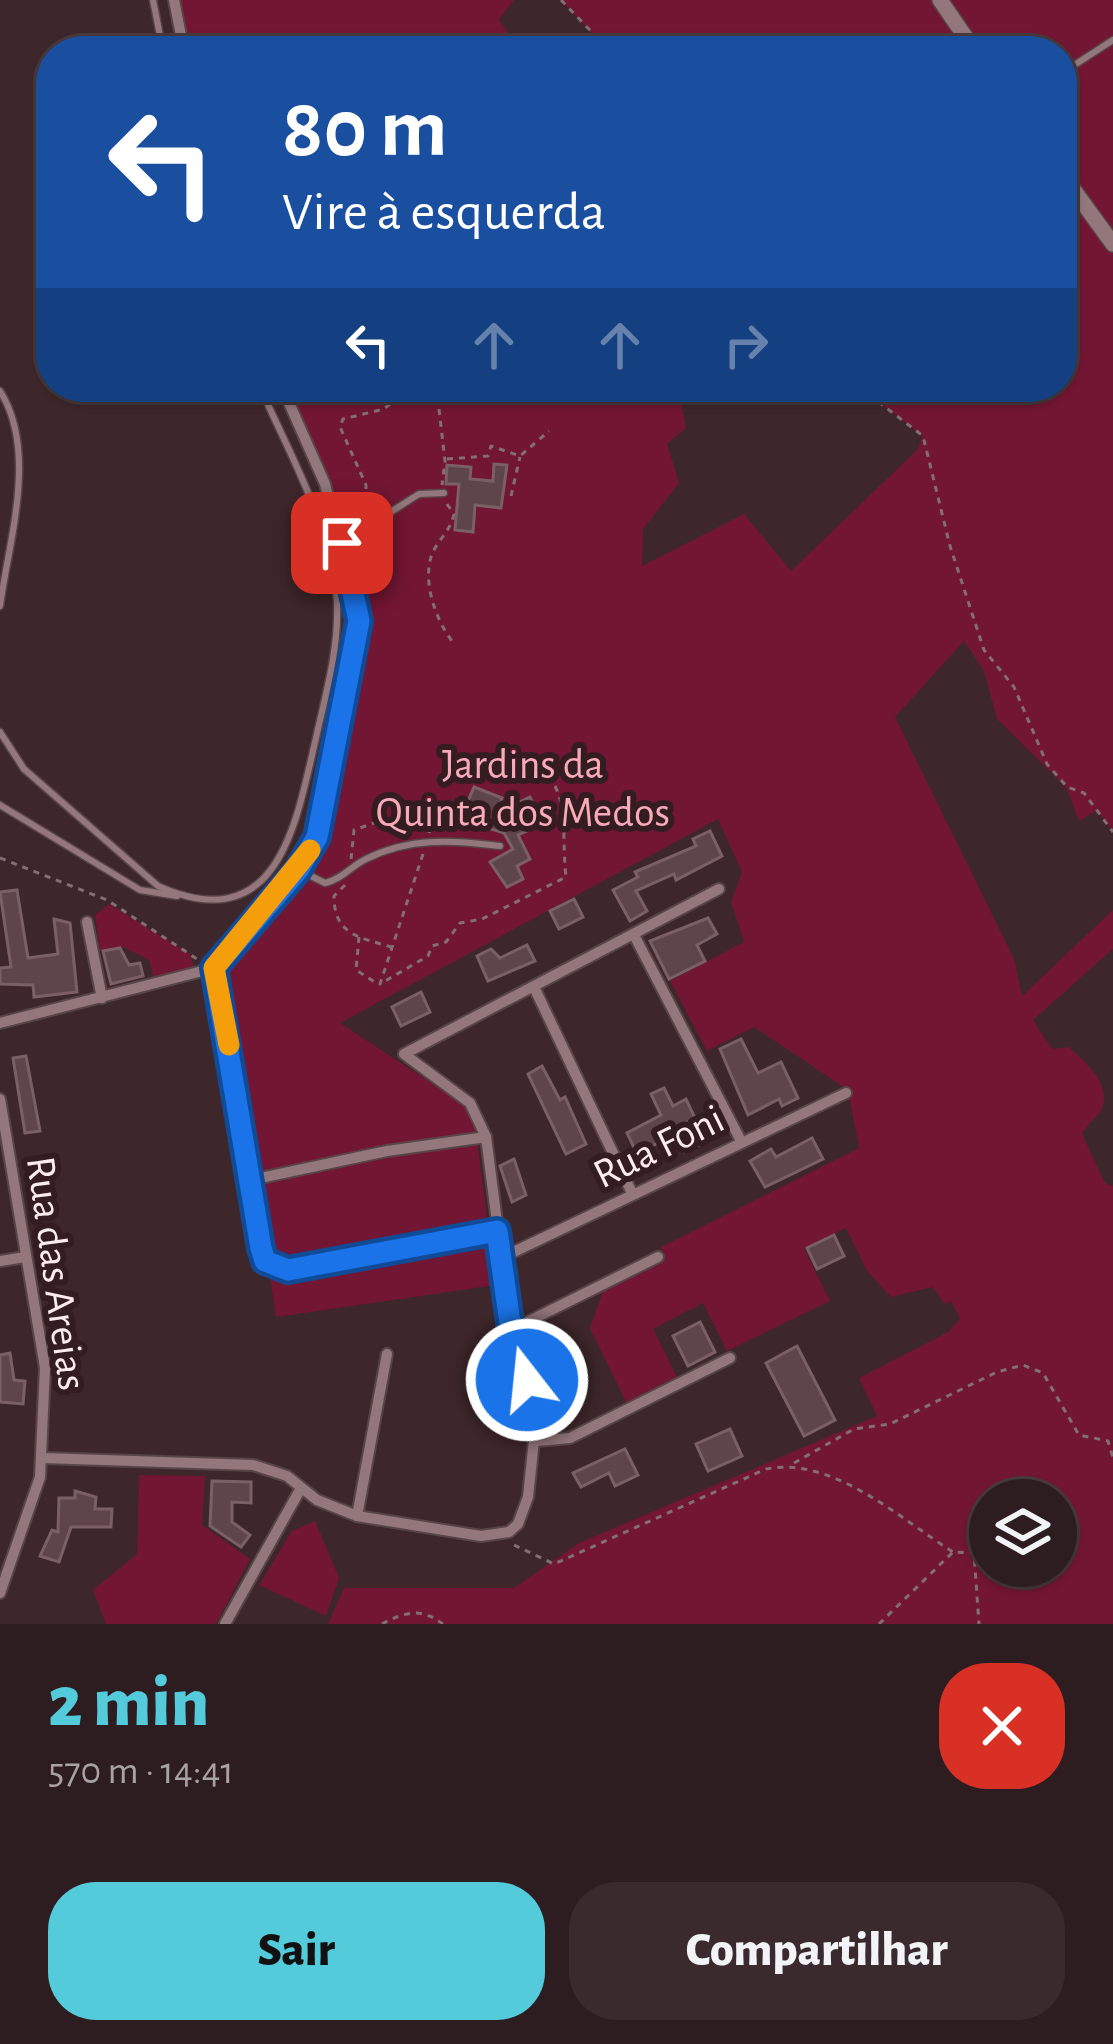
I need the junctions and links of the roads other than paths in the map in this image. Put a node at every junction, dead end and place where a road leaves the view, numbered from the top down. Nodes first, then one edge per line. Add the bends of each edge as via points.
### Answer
1 (153, 0) edge
2 (174, 0) edge
3 (940, 0) edge
4 (160, 36) edge
5 (181, 36) edge
6 (965, 36) edge
7 (1113, 40) edge
8 (1077, 63) edge
9 (1077, 195) edge
10 (1113, 244) edge
11 (0, 391) edge
12 (266, 402) edge
13 (289, 402) edge
14 (442, 493) road end
15 (0, 512) edge
16 (13, 516) junction
17 (342, 543) junction
18 (0, 606) edge
19 (0, 732) edge
20 (0, 806) edge
21 (500, 846) dead end
22 (298, 870) junction
23 (719, 889) dead end
24 (181, 896) junction
25 (87, 922) road end
26 (634, 934) junction
27 (209, 969) junction
28 (534, 987) junction
29 (102, 998) junction
30 (0, 1023) edge
31 (846, 1093) dead end
32 (0, 1099) edge
33 (486, 1137) junction
34 (741, 1141) junction
35 (251, 1180) junction
36 (632, 1193) junction
37 (497, 1231) junction
38 (25, 1257) junction
39 (658, 1257) dead end
40 (501, 1258) junction
41 (0, 1261) edge
42 (511, 1330) junction
43 (387, 1354) dead end
44 (730, 1358) dead end
45 (537, 1441) junction
46 (43, 1458) junction
47 (301, 1488) junction
48 (357, 1516) junction
49 (1, 1585) edge
50 (225, 1624) edge

1 - 4 lane
2 - 5 street
3 - 6 main road
7 - 8 lane
9 - 10 main road
11 - 16 lane via 18,436
12 - 24 lane via 328,554 335,654 287,851 251,888 212,899
13 - 17 street
14 - 17 lane via 419,494
15 - 16 lane
16 - 18 lane
17 - 22 street via 359,621 317,837
19 - 24 lane via 25,769 86,825
20 - 24 lane via 140,890
21 - 22 lane via 427,842 368,857 325,884
22 - 27 street
23 - 26 street
25 - 29 street
26 - 28 street
26 - 34 street
27 - 29 street
27 - 35 street
28 - 33 street via 404,1054 470,1102
28 - 36 street
29 - 30 street
31 - 34 street, Rua Foni
32 - 38 street, Rua das Areias
33 - 35 street
33 - 37 street
34 - 36 street, Rua Foni
35 - 37 street via 265,1261 288,1270
36 - 40 street, Rua Foni
37 - 40 street
38 - 41 street
38 - 46 street, Rua das Areias via 45,1368
39 - 42 street
40 - 42 street
42 - 45 street
43 - 48 street
44 - 45 street via 570,1438
45 - 48 street via 524,1512 496,1536
46 - 47 street via 253,1465
46 - 49 street, Rua das Areias
47 - 48 street
47 - 50 street

